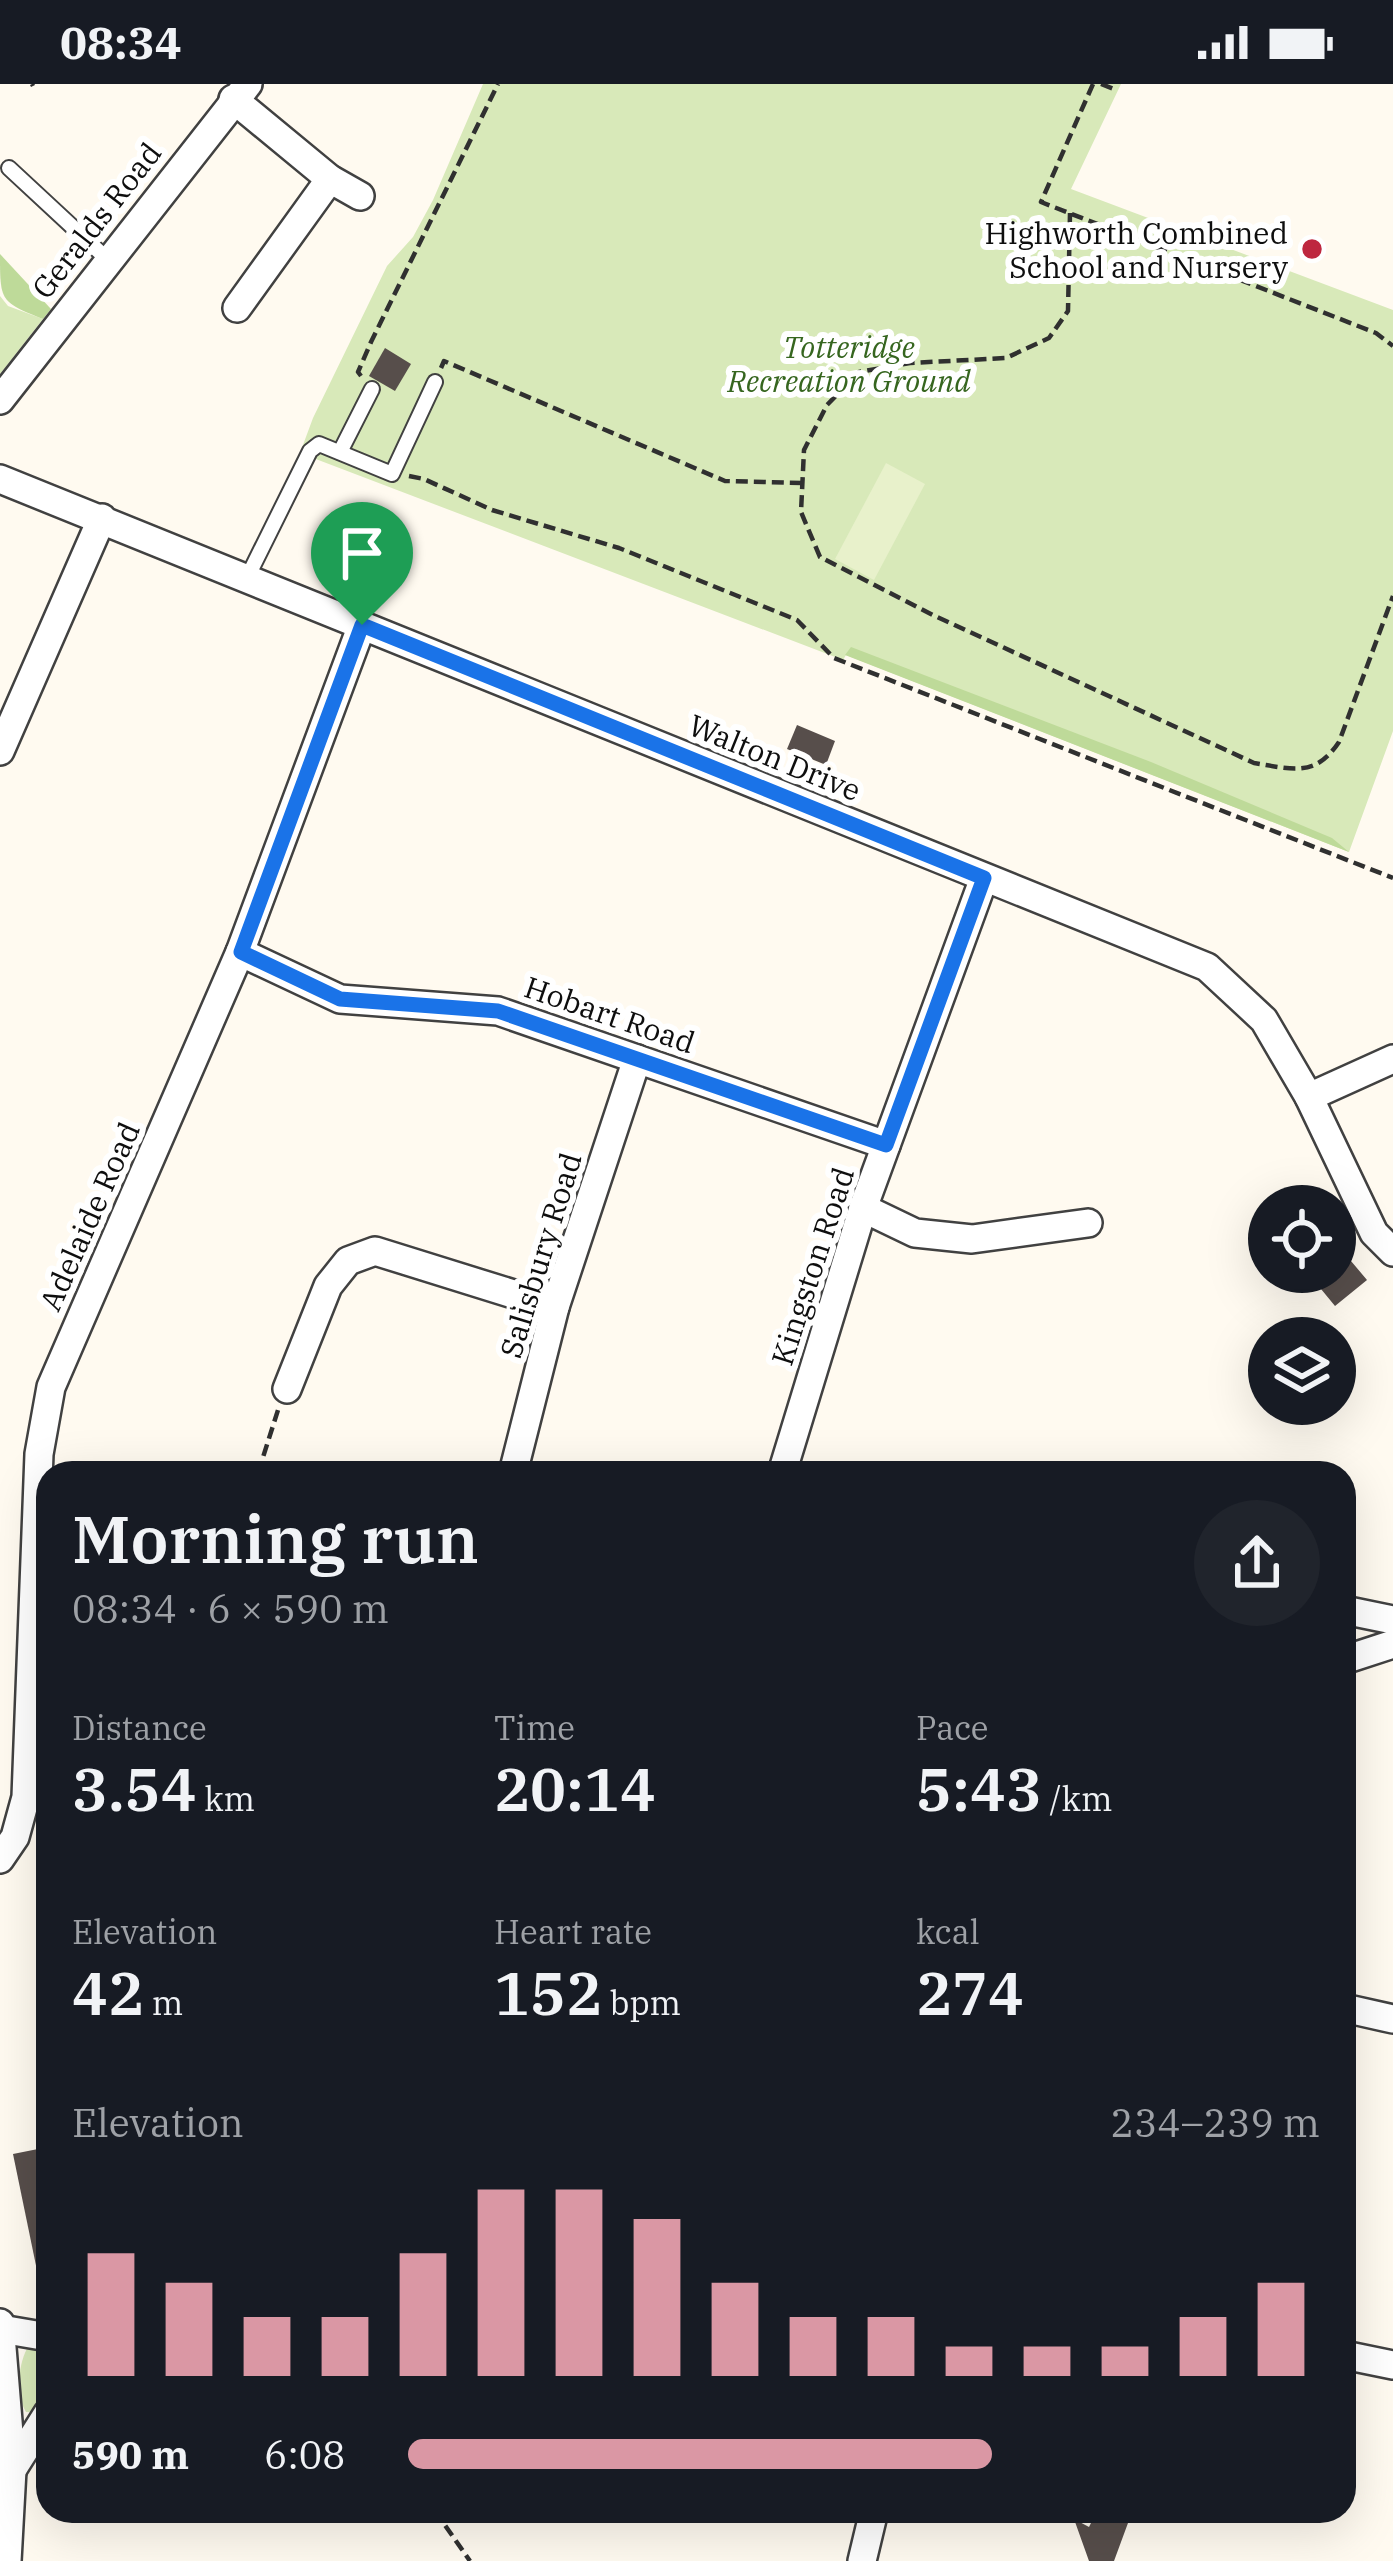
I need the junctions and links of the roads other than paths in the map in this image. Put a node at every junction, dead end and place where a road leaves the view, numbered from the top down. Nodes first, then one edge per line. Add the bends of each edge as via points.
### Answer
1 (240, 92) edge
2 (9, 167) dead end
3 (330, 179) junction
4 (361, 196) dead end
5 (107, 260) junction
6 (237, 308) dead end
7 (435, 382) road end
8 (372, 389) road end
9 (0, 400) edge
10 (340, 452) junction
11 (0, 478) edge
12 (102, 518) junction
13 (248, 578) junction
14 (362, 625) junction
15 (0, 751) edge
16 (984, 878) junction
17 (241, 952) junction
18 (637, 1059) junction
19 (1393, 1059) edge
20 (1309, 1097) junction
21 (886, 1145) junction
22 (863, 1208) junction
23 (1088, 1222) dead end
24 (1393, 1252) edge
25 (555, 1307) junction
26 (287, 1389) road end
27 (39, 1461) edge
28 (516, 1461) edge
29 (786, 1461) edge
30 (1356, 1612) edge
31 (1393, 1620) edge
32 (36, 1644) edge
33 (1393, 1644) edge
34 (1356, 1656) edge
35 (0, 1859) edge
36 (1356, 2011) edge
37 (1393, 2019) edge
38 (0, 2326) edge
39 (36, 2334) edge
40 (1356, 2357) edge
41 (1393, 2365) edge
42 (36, 2432) edge
43 (12, 2470) junction
44 (871, 2523) edge
45 (8, 2561) edge
46 (862, 2561) edge

1 - 3 street
1 - 5 street, Geralds Road
2 - 5 lane
3 - 4 street
3 - 6 street
5 - 9 street, Geralds Road
7 - 10 lane via 392,474
8 - 10 lane
10 - 13 lane via 319,444 310,451
11 - 12 street, Walton Drive
12 - 13 street, Walton Drive
12 - 15 street
13 - 14 street, Walton Drive
14 - 16 street, Walton Drive
14 - 17 street, Adelaide Road
16 - 20 street, Walton Drive via 1208,967 1264,1020
16 - 21 street, Kingston Road
17 - 18 street, Hobart Road via 340,999 498,1011
17 - 27 street, Adelaide Road via 51,1388
18 - 21 street, Hobart Road
18 - 25 street, Salisbury Road
19 - 20 street
20 - 24 street, Walton Drive via 1374,1233
21 - 22 street, Kingston Road
22 - 23 street via 915,1233 972,1239
22 - 29 street, Kingston Road
25 - 26 street via 375,1251 348,1262 328,1286
25 - 28 street, Salisbury Road
30 - 31 street
32 - 35 street, Adelaide Road via 26,1797
33 - 34 street
36 - 37 street
38 - 39 street
38 - 43 street
40 - 41 street
42 - 43 street
43 - 45 street
44 - 46 street

